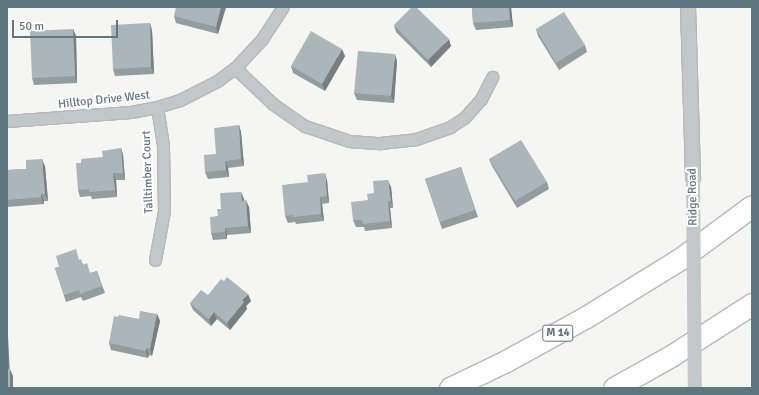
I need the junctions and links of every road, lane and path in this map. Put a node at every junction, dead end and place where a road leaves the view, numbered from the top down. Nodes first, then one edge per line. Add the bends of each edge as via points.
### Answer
1 (283, 7) edge
2 (688, 7) edge
3 (235, 68) junction
4 (492, 78) dead end
5 (157, 107) junction
6 (7, 121) edge
7 (752, 206) edge
8 (155, 260) dead end
9 (752, 304) edge
10 (450, 388) edge
11 (614, 388) edge
12 (695, 388) edge

1 - 3 street, Hilltop Drive West via 262,39
2 - 12 street, Ridge Road, bridge
3 - 4 street via 273,104 305,126 342,139 380,143 416,139 450,127 464,118 481,99
3 - 5 street, Hilltop Drive West via 196,93
5 - 6 street, Hilltop Drive West via 130,112
5 - 8 street, Talltimber Court via 163,145 164,211
7 - 10 highway, M 14 via 680,259 586,317
9 - 11 highway via 677,352

